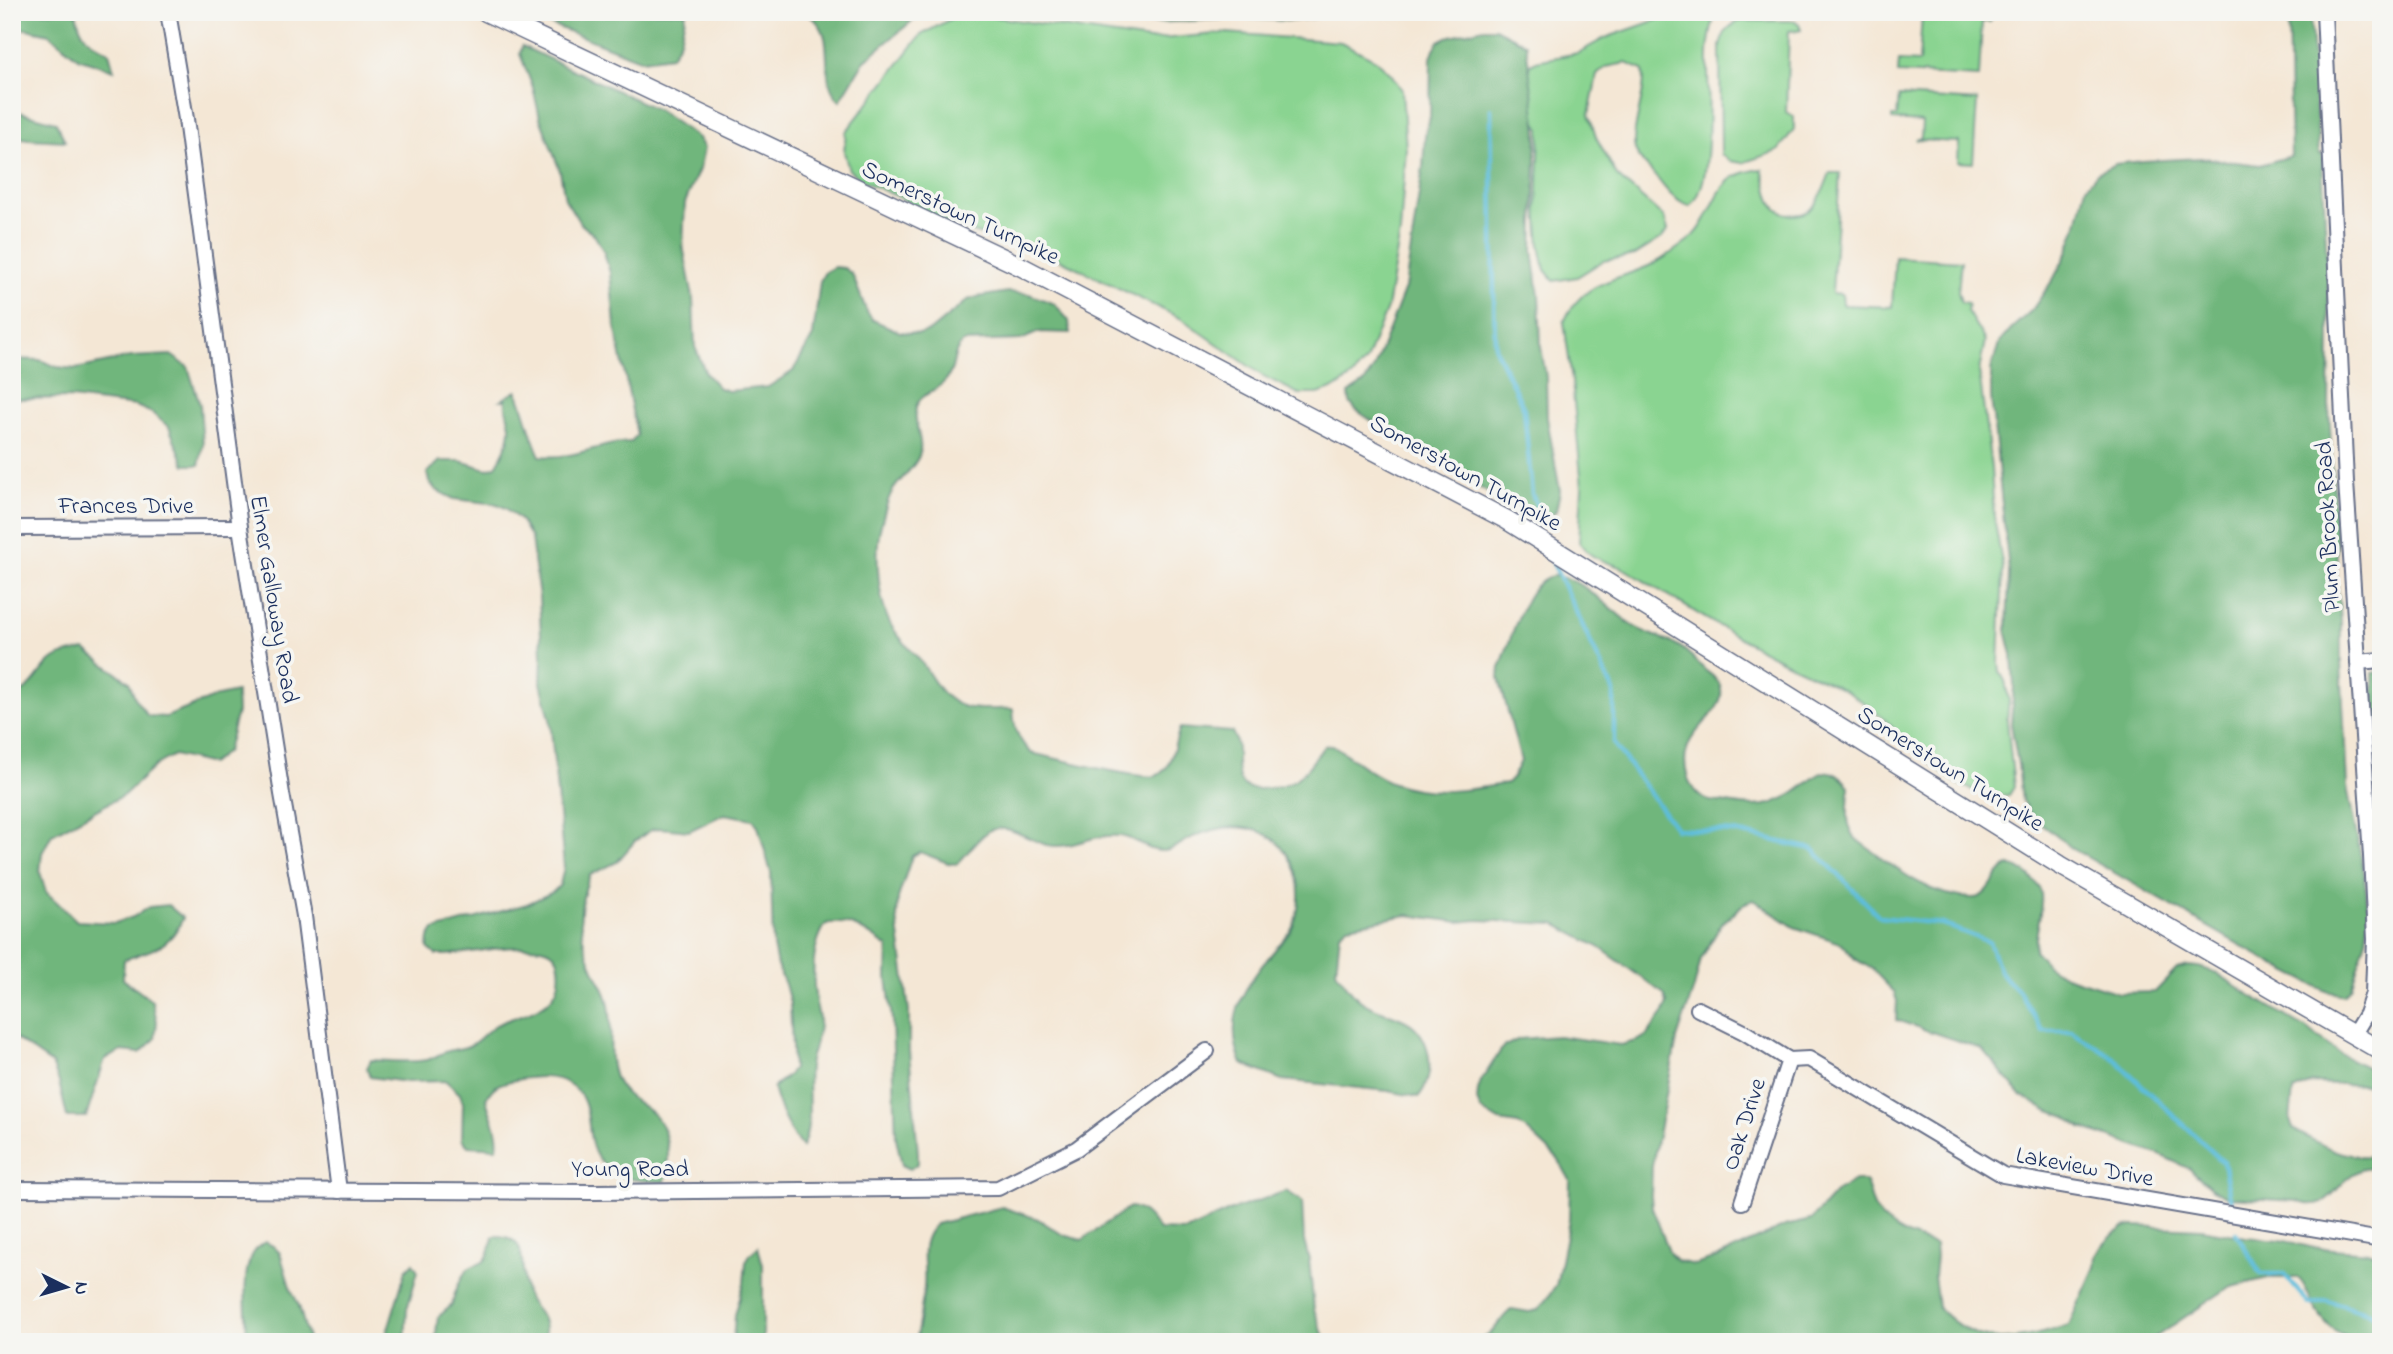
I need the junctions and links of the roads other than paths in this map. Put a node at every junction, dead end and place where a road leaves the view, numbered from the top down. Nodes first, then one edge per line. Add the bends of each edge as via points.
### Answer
1 (168, 12) edge
2 (486, 12) edge
3 (2324, 12) edge
4 (240, 527) junction
5 (12, 528) edge
6 (2381, 660) edge
7 (2358, 662) junction
8 (2376, 856) edge
9 (1698, 1009) dead end
10 (2354, 1034) junction
11 (1207, 1051) dead end
12 (2381, 1051) edge
13 (1789, 1060) junction
14 (12, 1189) edge
15 (339, 1191) junction
16 (1742, 1202) dead end
17 (2381, 1240) edge

1 - 4 street, Elmer Galloway Road
2 - 10 main road, Somerstown Turnpike via 1032,272 1507,520 2060,865
3 - 7 street, Plum Brook Road
4 - 5 street, Frances Drive
4 - 15 street, Elmer Galloway Road via 304,916
6 - 7 street
7 - 8 street, Plum Brook Road
8 - 10 street, Plum Brook Road via 2373,993
9 - 13 street, Lakeview Drive
10 - 12 main road, Somerstown Turnpike
11 - 15 street, Young Road via 1076,1149 998,1188
13 - 16 street, Oak Drive
13 - 17 street, Lakeview Drive via 1810,1059 2003,1175
14 - 15 street, Young Road

